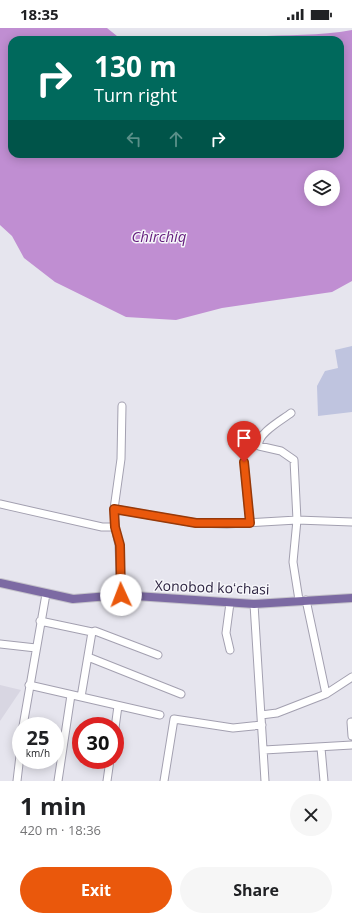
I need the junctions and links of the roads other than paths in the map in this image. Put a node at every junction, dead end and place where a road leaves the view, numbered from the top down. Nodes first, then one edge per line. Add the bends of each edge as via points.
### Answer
1 (122, 406) dead end
2 (291, 413) dead end
3 (244, 462) dead end
4 (0, 504) edge
5 (114, 509) junction
6 (297, 520) junction
7 (352, 522) edge
8 (250, 523) junction
9 (115, 527) junction
10 (0, 583) edge
11 (46, 594) junction
12 (121, 595) junction
13 (352, 598) edge
14 (302, 600) junction
15 (230, 603) junction
16 (254, 604) junction
17 (40, 621) junction
18 (92, 632) junction
19 (0, 644) edge
20 (36, 648) junction
21 (230, 650) dead end
22 (158, 656) dead end
23 (88, 657) junction
24 (352, 677) edge
25 (29, 685) junction
26 (181, 694) dead end
27 (326, 694) junction
28 (71, 695) junction
29 (81, 697) junction
30 (118, 706) junction
31 (160, 715) dead end
32 (261, 715) junction
33 (24, 717) edge
34 (116, 717) edge
35 (352, 722) edge
36 (262, 725) junction
37 (352, 736) edge
38 (352, 745) edge
39 (321, 748) junction
40 (264, 750) junction
41 (18, 769) edge
42 (109, 769) edge
43 (17, 781) edge
44 (58, 781) edge
45 (107, 781) edge
46 (164, 781) edge
47 (265, 781) edge
48 (324, 781) edge

1 - 5 street via 121,459
2 - 6 street via 261,435 258,443 259,446 281,451 294,460
3 - 8 street
4 - 9 street via 102,527
5 - 8 street via 196,523
5 - 9 street
6 - 7 street
6 - 8 street
6 - 14 street via 293,562
9 - 12 street via 120,545
10 - 11 main road, Xonobod koʻchasi
11 - 12 main road, Xonobod koʻchasi via 73,599
11 - 17 street
12 - 15 main road, Xonobod koʻchasi
13 - 14 main road, Xonobod koʻchasi
14 - 16 main road, Xonobod koʻchasi
14 - 27 street
15 - 16 main road, Xonobod koʻchasi
15 - 21 street via 226,633
16 - 32 street
17 - 18 street
17 - 20 street
18 - 22 street via 113,636
18 - 23 street
19 - 20 street
20 - 25 street
23 - 26 street
23 - 29 street
24 - 27 street
25 - 28 street
25 - 33 street
27 - 32 street via 277,713
28 - 29 street
28 - 44 street
29 - 30 street
30 - 31 street
30 - 34 street
32 - 36 street
35 - 37 street
36 - 40 street
36 - 46 street via 233,728 174,719
38 - 39 street
39 - 40 street
39 - 48 street
40 - 47 street
41 - 43 street
42 - 45 street

